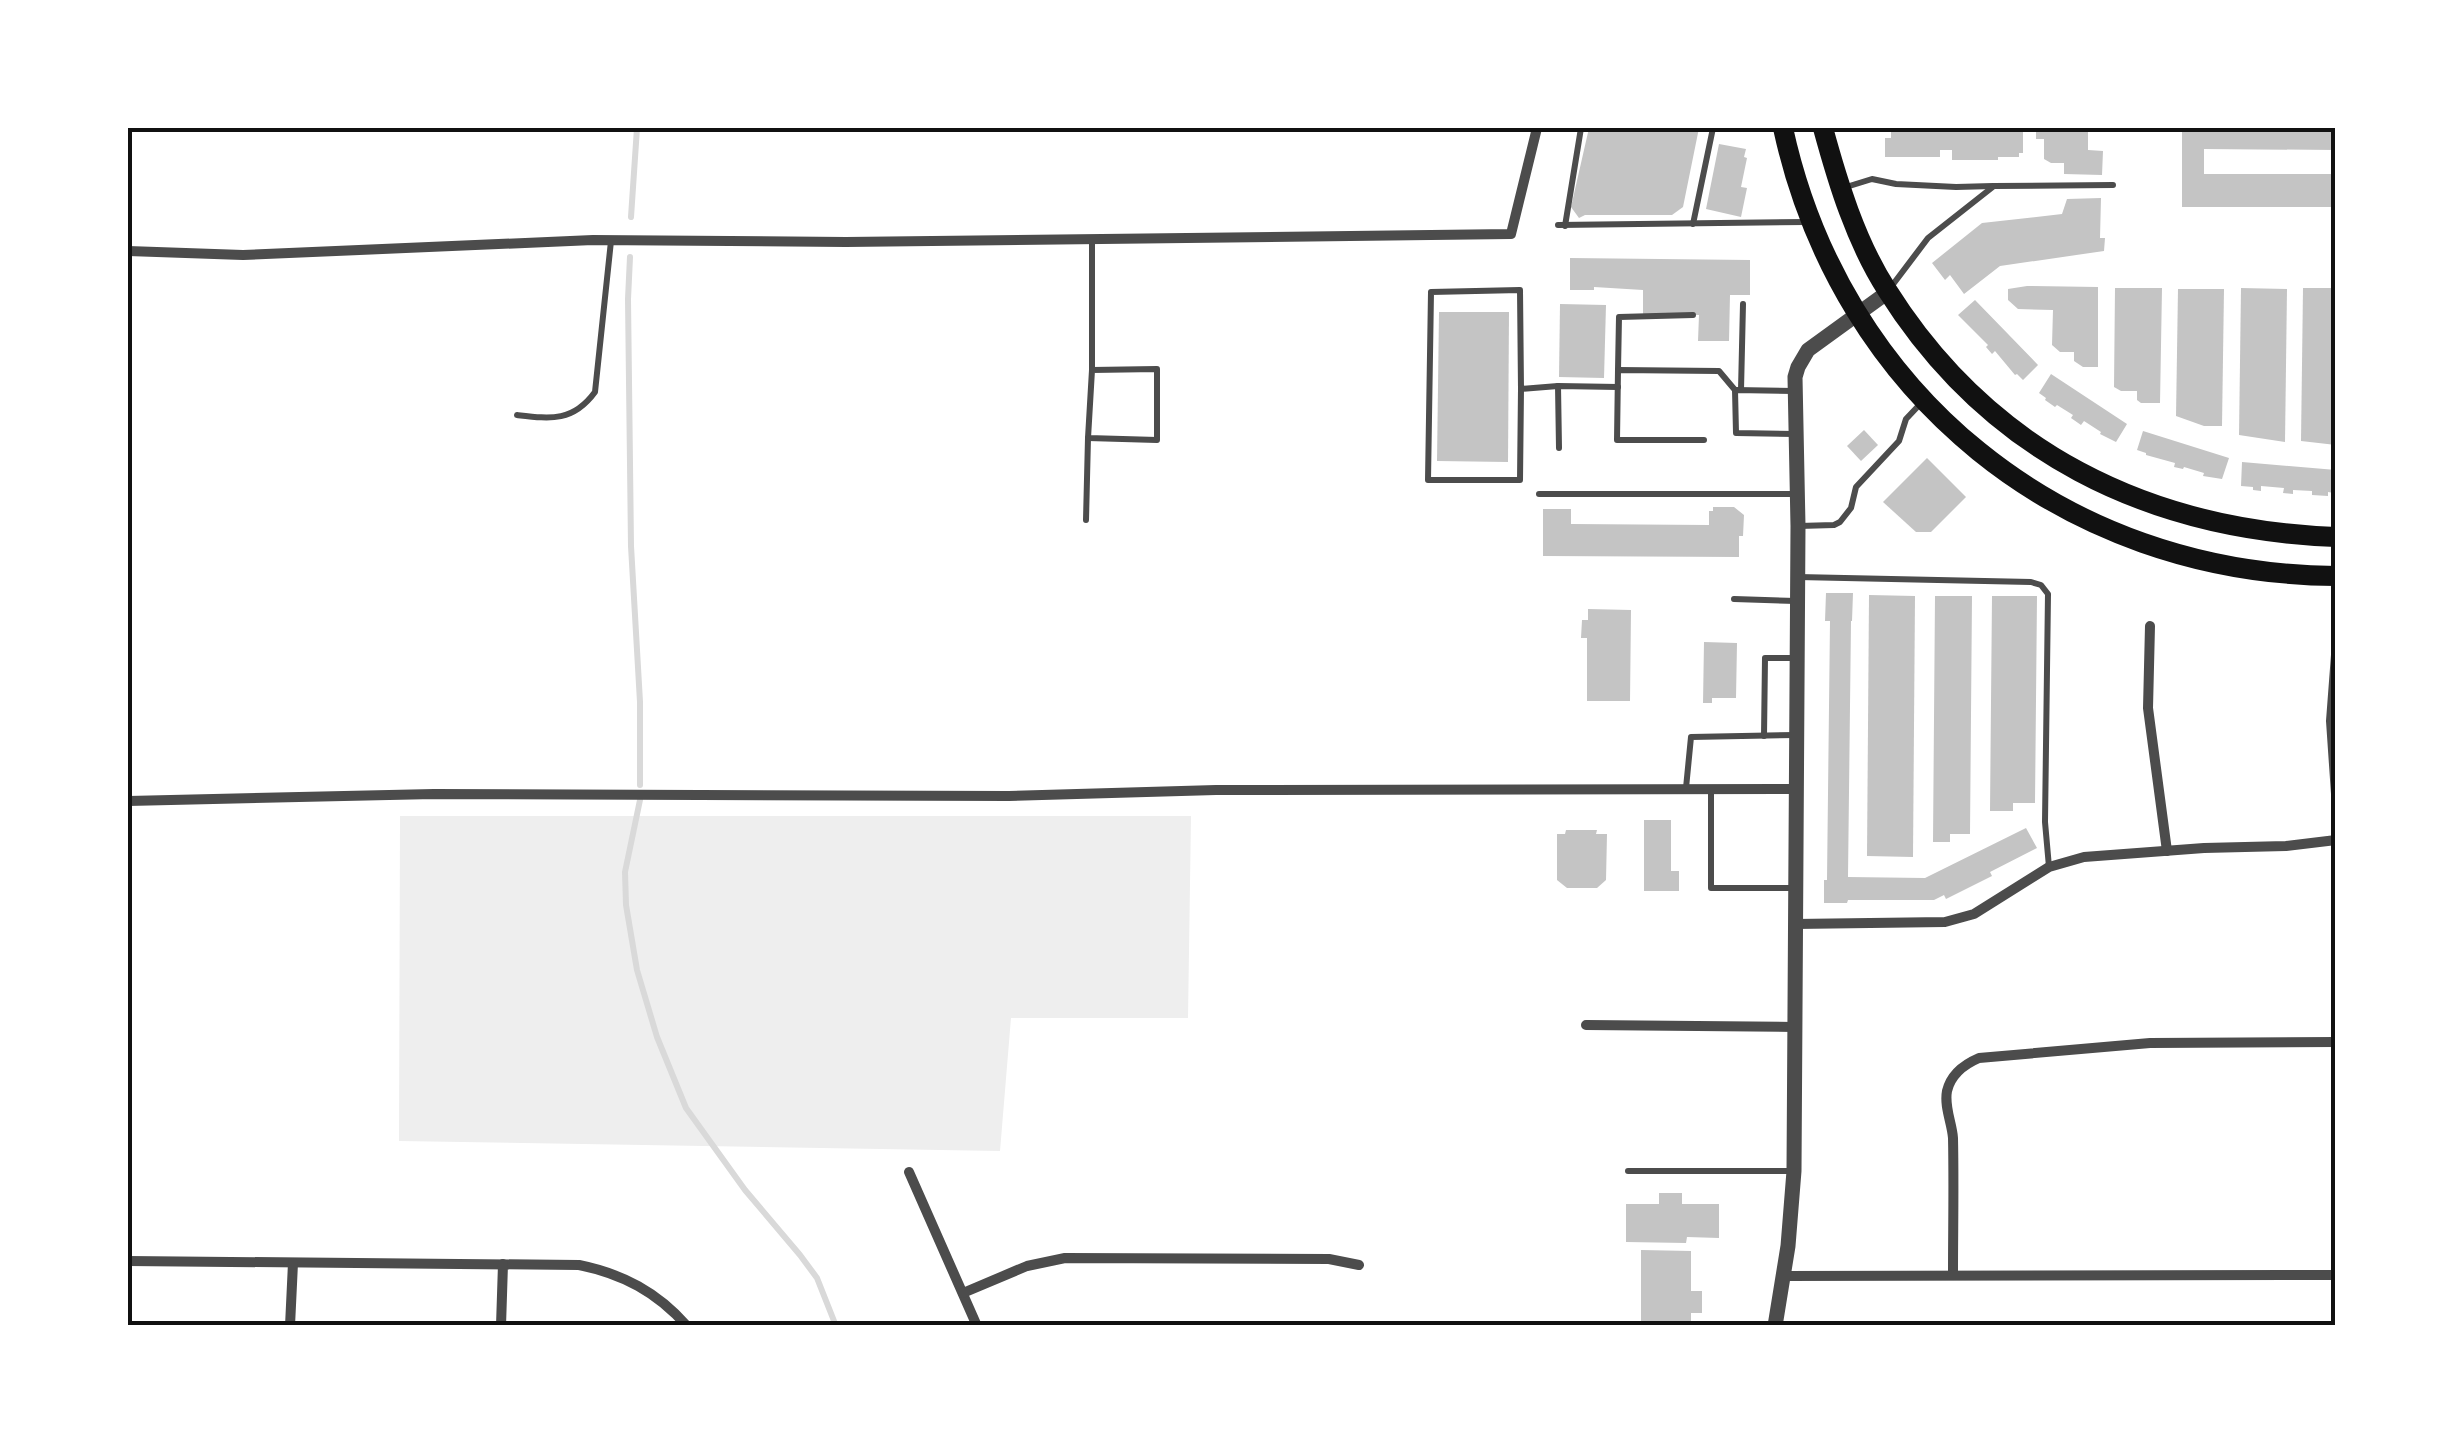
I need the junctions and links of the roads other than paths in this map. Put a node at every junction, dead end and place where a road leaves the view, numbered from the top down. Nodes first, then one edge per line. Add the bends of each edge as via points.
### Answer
1 (1537, 128) edge
2 (1581, 128) edge
3 (1713, 128) edge
4 (1783, 128) edge
5 (1808, 128) edge
6 (1823, 128) edge
7 (1834, 168) junction
8 (2114, 185) dead end
9 (1994, 186) junction
10 (1841, 189) junction
11 (1812, 222) junction
12 (1692, 224) junction
13 (1092, 239) junction
14 (611, 240) junction
15 (128, 251) edge
16 (1888, 292) junction
17 (1742, 304) dead end
18 (1693, 315) dead end
19 (1859, 315) junction
20 (1092, 370) junction
21 (1618, 370) junction
22 (1558, 386) junction
23 (1618, 387) junction
24 (1521, 388) junction
25 (1738, 390) junction
26 (1795, 391) junction
27 (1924, 400) junction
28 (517, 416) dead end
29 (1795, 434) junction
30 (1088, 438) junction
31 (1704, 440) dead end
32 (1559, 448) dead end
33 (1539, 494) dead end
34 (1796, 494) junction
35 (1086, 520) dead end
36 (1798, 526) junction
37 (2336, 537) edge
38 (2336, 576) edge
39 (1797, 577) junction
40 (1734, 599) dead end
41 (1797, 601) junction
42 (2150, 626) dead end
43 (2336, 655) edge
44 (1797, 658) junction
45 (1796, 735) junction
46 (1764, 736) junction
47 (1796, 789) junction
48 (1686, 790) junction
49 (1711, 790) junction
50 (2336, 794) edge
51 (128, 801) edge
52 (2336, 840) edge
53 (2168, 851) junction
54 (2050, 867) junction
55 (1796, 888) junction
56 (1795, 924) junction
57 (1586, 1025) dead end
58 (1795, 1027) junction
59 (2336, 1042) edge
60 (1628, 1171) dead end
61 (909, 1172) dead end
62 (1794, 1172) junction
63 (128, 1261) edge
64 (294, 1263) junction
65 (503, 1264) junction
66 (1359, 1264) dead end
67 (1953, 1274) junction
68 (2336, 1274) edge
69 (1784, 1276) junction
70 (962, 1293) junction
71 (290, 1326) edge
72 (501, 1326) edge
73 (687, 1326) edge
74 (977, 1326) edge
75 (1776, 1326) edge

1 - 13 street via 1510,234
2 - 12 lane via 1561,225
3 - 12 lane
4 - 11 main road
5 - 7 main road
6 - 7 main road
7 - 10 main road
8 - 9 lane
9 - 10 lane via 1872,179
9 - 16 lane via 1928,238
10 - 16 main road
11 - 12 lane
11 - 19 main road
13 - 14 street
13 - 20 lane
14 - 15 street via 243,255
14 - 28 lane via 595,392 573,414
16 - 19 street
16 - 37 main road via 1964,386 2067,466 2178,514
17 - 25 lane
18 - 21 lane via 1619,317
19 - 26 street via 1808,350
19 - 27 main road
20 - 30 lane
20 - 30 lane via 1157,369 1157,440
21 - 23 lane
21 - 25 lane via 1719,370
22 - 23 lane
22 - 24 lane
22 - 32 lane
23 - 31 lane via 1617,440
24 - 24 lane via 1520,480 1428,480 1431,292 1520,290
25 - 26 lane
25 - 29 lane via 1736,433
26 - 29 street
27 - 36 lane via 1906,419 1899,441 1856,487 1840,522
27 - 38 main road via 2016,480 2104,528 2233,568
29 - 34 street
30 - 35 lane
33 - 34 lane
34 - 36 street
36 - 39 street
39 - 41 street
39 - 54 lane via 2041,585 2048,594
40 - 41 lane
41 - 44 street
42 - 53 street via 2148,708
43 - 50 street
44 - 45 street
44 - 46 lane via 1765,658
45 - 46 lane
45 - 47 street
46 - 48 lane via 1690,736
47 - 49 street
47 - 55 street
48 - 49 street
48 - 51 street
49 - 55 lane via 1711,888
52 - 53 street
53 - 54 street
54 - 56 street via 1974,914 1945,922
55 - 56 street
56 - 58 street
57 - 58 street
58 - 62 street
59 - 67 street via 2133,1044 1966,1064 1947,1090
60 - 62 lane
61 - 70 street
62 - 69 street
63 - 64 street
64 - 65 street
64 - 71 street
65 - 72 street
65 - 73 street via 600,1270 638,1284
66 - 70 street via 1329,1258 1065,1258
67 - 68 street
67 - 69 street
69 - 75 street
70 - 74 street

